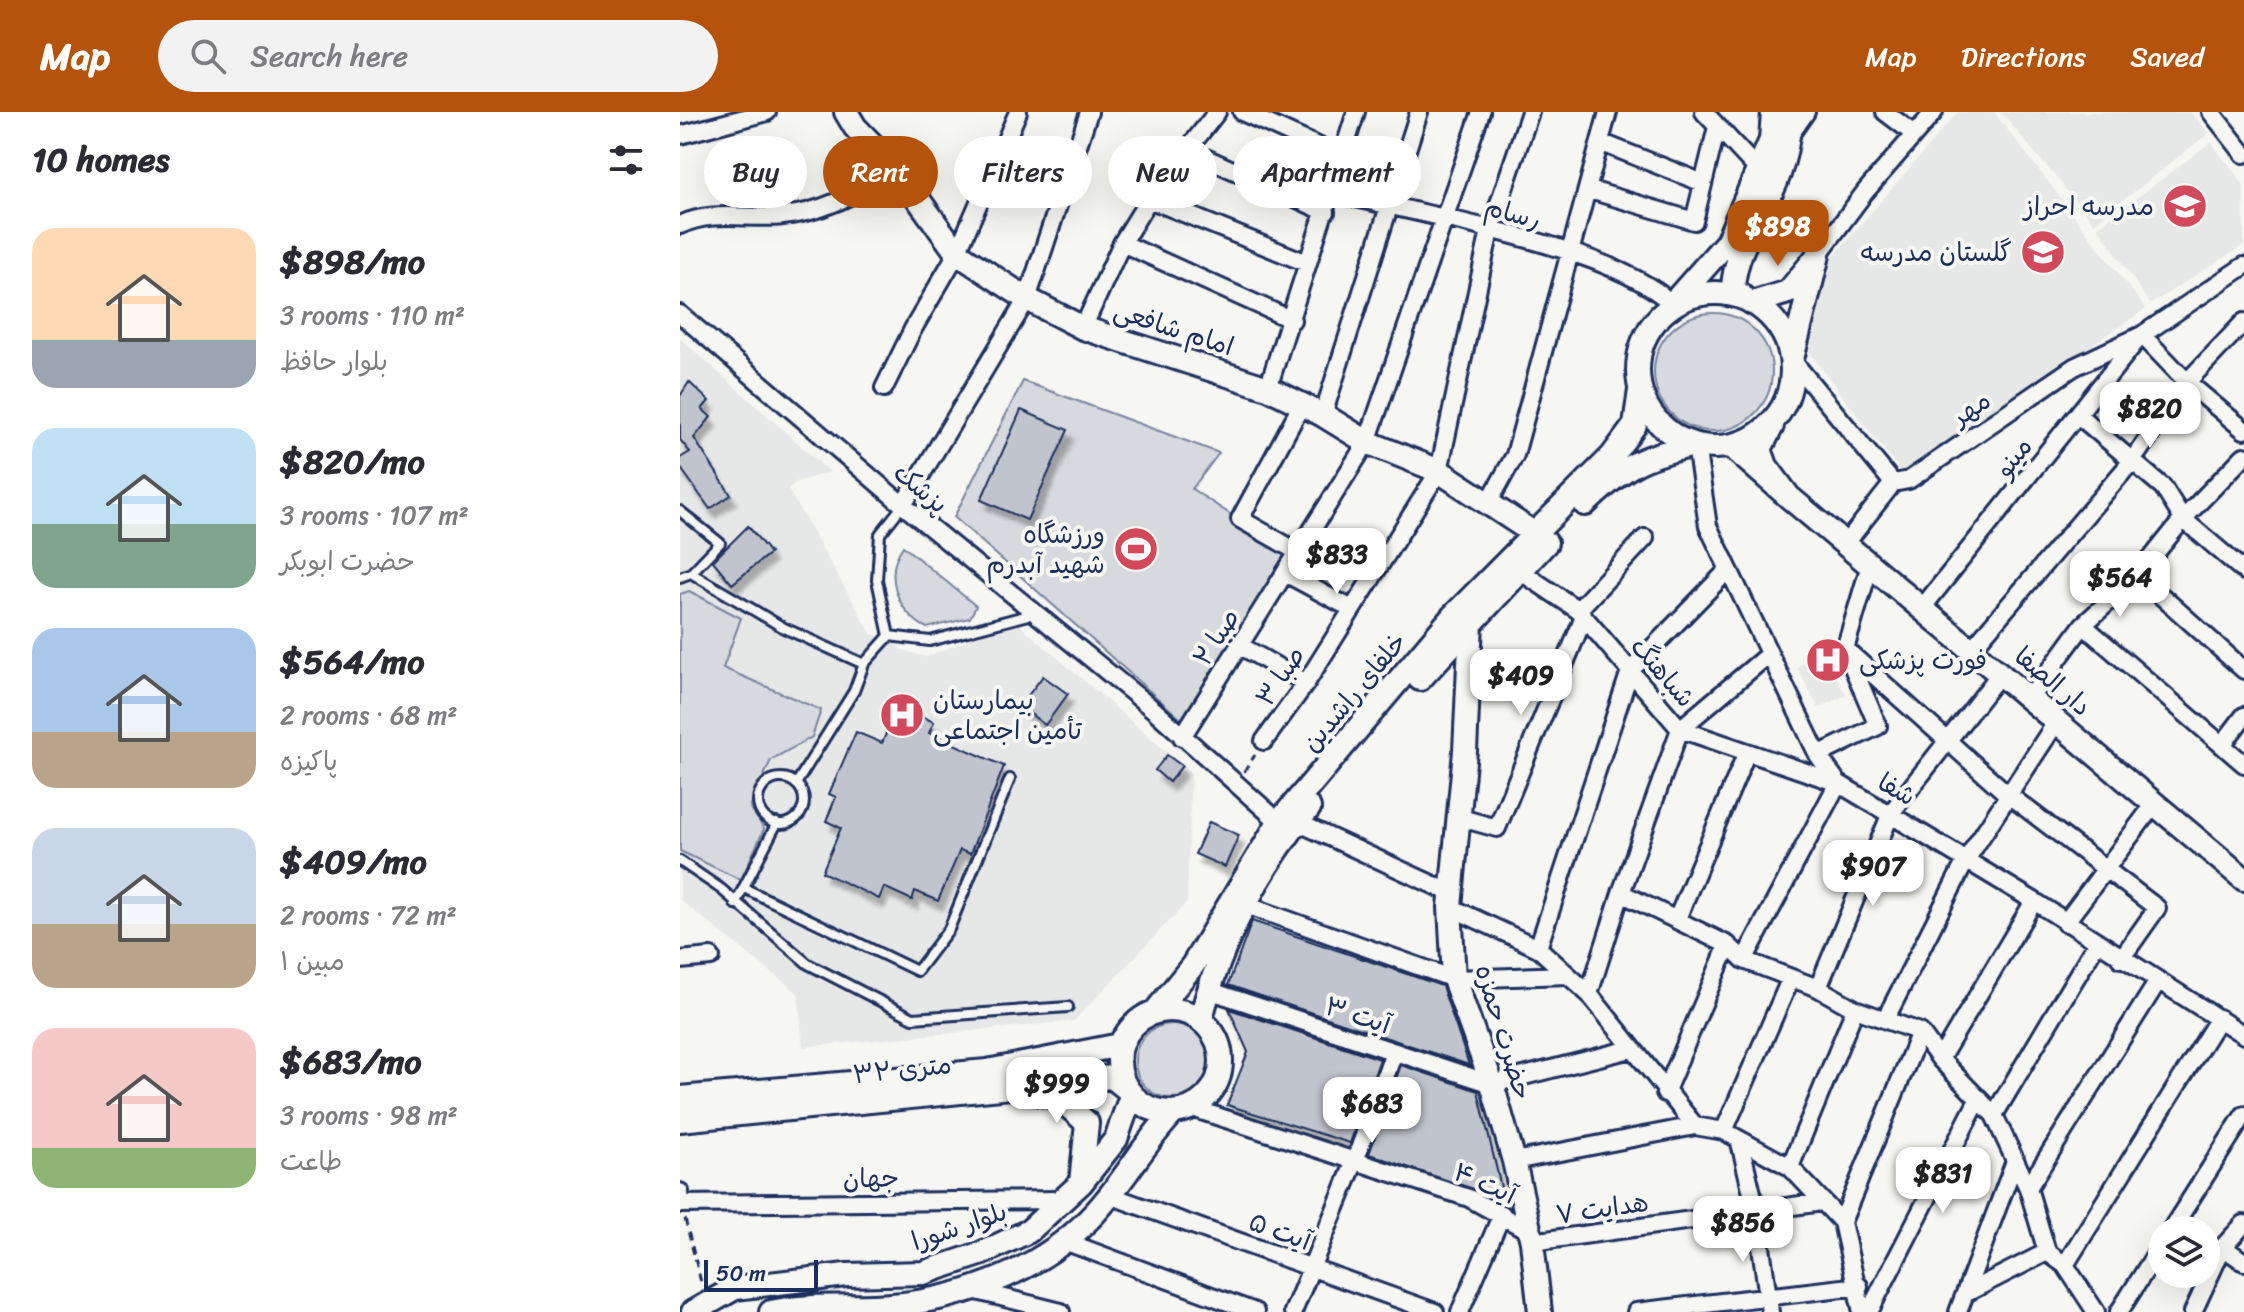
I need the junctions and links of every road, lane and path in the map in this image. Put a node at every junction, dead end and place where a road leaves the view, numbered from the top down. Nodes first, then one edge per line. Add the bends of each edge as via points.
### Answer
1 (767, 112) edge
2 (846, 112) edge
3 (1018, 112) edge
4 (1089, 112) edge
5 (1217, 112) edge
6 (1242, 112) edge
7 (1356, 112) edge
8 (1419, 112) edge
9 (1481, 112) edge
10 (1530, 112) edge
11 (1608, 112) edge
12 (1704, 112) edge
13 (1773, 112) edge
14 (1790, 112) edge
15 (1806, 112) edge
16 (1885, 112) edge
17 (1934, 112) edge
18 (2211, 112) edge
19 (1717, 127) junction
20 (1914, 134) junction
21 (680, 135) edge
22 (864, 136) edge
23 (1199, 136) edge
24 (1295, 136) edge
25 (1349, 136) edge
26 (1411, 136) edge
27 (1789, 137) junction
28 (1600, 142) junction
29 (2244, 154) edge
30 (1217, 163) edge
31 (1759, 171) junction
32 (1703, 183) junction
33 (1590, 190) junction
34 (823, 208) edge
35 (924, 208) edge
36 (1143, 208) edge
37 (1171, 208) edge
38 (1327, 208) edge
39 (1385, 208) edge
40 (1394, 208) edge
41 (1326, 212) junction
42 (1445, 220) junction
43 (680, 225) edge
44 (1490, 230) junction
45 (1122, 243) junction
46 (957, 253) junction
47 (1572, 254) junction
48 (1818, 255) junction
49 (1307, 263) junction
50 (1735, 265) junction
51 (2244, 266) edge
52 (1788, 292) junction
53 (1027, 299) junction
54 (1748, 301) junction
55 (1672, 304) junction
56 (680, 314) edge
57 (1292, 320) junction
58 (2244, 322) edge
59 (1083, 328) junction
60 (2142, 335) junction
61 (1792, 360) junction
62 (2187, 382) junction
63 (884, 388) dead end
64 (1268, 388) junction
65 (1640, 390) junction
66 (1301, 406) junction
67 (1323, 415) junction
68 (2078, 415) junction
69 (1776, 418) junction
70 (2244, 430) edge
71 (1367, 442) junction
72 (1696, 445) junction
73 (1731, 446) junction
74 (2244, 456) edge
75 (2132, 461) junction
76 (1439, 471) junction
77 (1893, 483) junction
78 (1789, 497) junction
79 (1489, 502) junction
80 (903, 505) junction
81 (680, 511) edge
82 (2183, 519) junction
83 (1535, 534) junction
84 (1645, 538) dead end
85 (1846, 543) junction
86 (1298, 552) junction
87 (1870, 565) junction
88 (1520, 571) junction
89 (1727, 571) junction
90 (2244, 571) edge
91 (691, 573) junction
92 (1287, 574) junction
93 (2138, 575) junction
94 (680, 577) edge
95 (1922, 608) junction
96 (1352, 609) junction
97 (1037, 613) junction
98 (1581, 614) junction
99 (1471, 622) junction
100 (2083, 625) junction
101 (889, 636) junction
102 (1239, 645) junction
103 (1845, 649) junction
104 (1970, 651) junction
105 (1769, 654) junction
106 (864, 664) junction
107 (2244, 670) edge
108 (1630, 671) junction
109 (2000, 674) junction
110 (1306, 683) junction
111 (2029, 699) junction
112 (2244, 716) edge
113 (2057, 721) junction
114 (1680, 729) junction
115 (1182, 737) junction
116 (1264, 741) joint
117 (1948, 741) junction
118 (2222, 745) junction
119 (1747, 752) junction
120 (1818, 755) junction
121 (2244, 764) edge
122 (1010, 779) dead end
123 (1838, 783) junction
124 (796, 784) junction
125 (1235, 785) junction
126 (2006, 793) junction
127 (2155, 803) junction
128 (1891, 813) junction
129 (1457, 817) junction
130 (1288, 822) junction
131 (777, 823) junction
132 (1966, 860) junction
133 (680, 861) edge
134 (2106, 869) junction
135 (2244, 879) edge
136 (746, 889) junction
137 (1621, 893) junction
138 (1451, 900) junction
139 (2034, 901) junction
140 (735, 904) junction
141 (1246, 905) junction
142 (1677, 919) junction
143 (2065, 923) junction
144 (2096, 944) junction
145 (1728, 945) junction
146 (1538, 948) junction
147 (711, 957) dead end
148 (2121, 959) junction
149 (680, 960) edge
150 (1744, 960) junction
151 (1568, 975) junction
152 (1454, 979) junction
153 (1790, 980) junction
154 (2158, 981) junction
155 (1818, 988) junction
156 (1208, 990) junction
157 (1589, 994) junction
158 (1068, 1007) dead end
159 (1855, 1009) junction
160 (1156, 1011) junction
161 (1886, 1018) junction
162 (2219, 1018) junction
163 (1201, 1019) junction
164 (2242, 1031) edge
165 (1920, 1032) junction
166 (1123, 1039) junction
167 (1631, 1049) junction
168 (1394, 1052) junction
169 (1940, 1059) junction
170 (1492, 1084) junction
171 (1008, 1086) junction
172 (1129, 1092) junction
173 (1665, 1093) junction
174 (680, 1098) edge
175 (798, 1098) junction
176 (1979, 1098) junction
177 (1183, 1110) junction
178 (1994, 1115) junction
179 (2244, 1115) edge
180 (680, 1120) edge
181 (1695, 1126) junction
182 (1724, 1131) junction
183 (1740, 1143) junction
184 (1355, 1161) junction
185 (1514, 1161) junction
186 (2015, 1161) junction
187 (1790, 1167) junction
188 (1081, 1183) junction
189 (2028, 1188) junction
190 (1109, 1195) junction
191 (681, 1198) edge
192 (1061, 1200) junction
193 (1822, 1202) junction
194 (1756, 1210) junction
195 (1502, 1214) junction
196 (2180, 1216) edge
197 (1842, 1222) junction
198 (2244, 1224) edge
199 (1530, 1236) junction
200 (1064, 1241) junction
201 (2223, 1247) junction
202 (2047, 1252) junction
203 (2244, 1262) edge
204 (2065, 1265) junction
205 (2148, 1266) edge
206 (1312, 1267) junction
207 (702, 1285) dead end
208 (1859, 1286) junction
209 (969, 1289) junction
210 (1966, 1293) junction
211 (1768, 1306) edge
212 (807, 1309) edge
213 (693, 1312) edge
214 (771, 1312) edge
215 (1061, 1312) edge
216 (1255, 1312) edge
217 (1293, 1312) edge
218 (1435, 1312) edge
219 (1460, 1312) edge
220 (1540, 1312) edge
221 (1636, 1312) edge
222 (1862, 1312) edge
223 (1869, 1312) edge
224 (1958, 1312) edge
225 (2096, 1312) edge
226 (2119, 1312) edge
227 (2193, 1312) edge

1 - 21 street
2 - 22 main road, امام شافعی
3 - 46 street
4 - 53 street
5 - 23 street
6 - 24 street
7 - 25 street
8 - 26 street
9 - 42 street, صبا ۲
10 - 44 street
11 - 28 street
12 - 19 street
13 - 31 main road via 1771,140
14 - 27 main road
15 - 27 street
16 - 20 street
17 - 20 street
18 - 29 street
19 - 31 street
19 - 32 street
20 - 48 street
27 - 50 main road via 1773,188
28 - 32 street
28 - 33 street
30 - 41 street
31 - 55 main road via 1727,242
32 - 33 street via 1694,221
33 - 47 street
34 - 43 street via 783,216 698,216
35 - 46 main road, امام شافعی
36 - 45 street
37 - 49 street
38 - 41 street
39 - 67 street
40 - 42 street, رسام
41 - 49 street
42 - 44 street, رسام
42 - 71 street, صبا ۲
44 - 47 street, رسام
44 - 76 street
45 - 57 street
45 - 59 street
46 - 53 main road, امام شافعی
46 - 63 street
47 - 55 street, رسام via 1654,287
47 - 79 street via 1515,455
48 - 52 main road
48 - 61 main road
49 - 57 street
50 - 52 main road via 1741,280 1762,293
50 - 54 main road via 1733,288
51 - 60 street
52 - 54 main road
53 - 59 main road, امام شافعی
53 - 80 street
54 - 55 main road via 1713,293
54 - 61 main road via 1777,324
55 - 65 main road via 1645,337 1638,363
56 - 80 street, پزشک
57 - 64 street
58 - 62 street
59 - 64 main road, امام شافعی
60 - 62 street
60 - 68 street, مینو
60 - 77 street, مهر via 2074,367 1909,480
61 - 69 main road via 1790,388
61 - 77 street
62 - 70 street
62 - 75 street
64 - 66 main road, امام شافعی
65 - 72 main road via 1655,419
65 - 83 main road, خلفای راشدین via 1635,425 1627,436
66 - 67 main road, امام شافعی
66 - 86 street via 1240,519
67 - 71 main road, امام شافعی
68 - 75 street
68 - 95 street, مینو
69 - 73 main road via 1756,436
69 - 78 main road via 1760,449
71 - 76 main road, امام شافعی
71 - 86 street, صبا ۲
72 - 73 main road
72 - 88 main road, خلفای راشدین via 1625,466
72 - 89 street, شفا via 1708,526
73 - 78 main road
74 - 82 street
75 - 82 street via 2163,487
75 - 104 street
76 - 79 main road, امام شافعی
76 - 96 street, صبا ۳
77 - 85 street, مهر
78 - 85 main road, دار الصفا
79 - 83 main road, امام شافعی
80 - 97 street, پزشک
80 - 101 lane via 880,534 877,580
81 - 91 lane via 720,543
82 - 90 street
82 - 93 street
83 - 130 main road, خلفای راشدین via 1453,616
84 - 98 street
85 - 87 main road, دار الصفا
86 - 92 street, صبا ۲
87 - 95 main road, دار الصفا
87 - 103 street
88 - 98 street, شباهنگ
88 - 99 main road, خلفای راشدین
89 - 105 street, شفا
89 - 108 street
91 - 94 lane
91 - 106 lane via 784,628
92 - 96 street
92 - 102 street, صبا ۲
93 - 100 street
93 - 107 street
95 - 104 main road, دار الصفا
96 - 110 street, صبا ۳
97 - 101 lane via 930,641
97 - 115 street, پزشک
98 - 108 street, شباهنگ
98 - 129 street via 1497,828
99 - 129 main road, حضرت حمزه
99 - 130 main road, خلفای راشدین
100 - 111 street
100 - 118 street
101 - 106 lane
102 - 110 street
102 - 115 street, صبا ۲
103 - 117 street
103 - 120 street via 1878,726
104 - 109 main road, دار الصفا
105 - 114 street
105 - 120 street, شفا
106 - 124 lane via 854,691
108 - 114 street, شباهنگ
108 - 146 street
109 - 111 main road, دار الصفا
109 - 117 street
110 - 116 street, صبا ۳
111 - 113 main road, دار الصفا
112 - 118 street
113 - 126 street
113 - 127 main road, دار الصفا
114 - 119 street, شباهنگ
114 - 137 street
115 - 125 street, پزشک
116 - 125 path, صبا ۳
117 - 126 street
117 - 128 street
118 - 121 street
119 - 123 street, شباهنگ
119 - 142 street
120 - 123 street, شفا
122 - 136 lane via 949,929 917,971
123 - 128 street, شفا
123 - 150 street
124 - 131 lane via 804,797 802,811 791,822
124 - 131 lane via 775,780 763,788 760,810
125 - 130 street, پزشک
126 - 132 street
126 - 134 street
127 - 134 street
127 - 135 main road, دار الصفا
128 - 132 street, شفا
128 - 155 street
129 - 138 main road, حضرت حمزه
130 - 138 street, پزشک
130 - 141 main road, خلفای راشدین
130 - 160 main road, خلفای راشدین
131 - 136 lane
132 - 139 street, شفا
132 - 161 street
133 - 140 lane
134 - 143 street
134 - 148 street via 2157,908
136 - 140 lane
137 - 142 street
137 - 157 street
138 - 146 street, پزشک
138 - 152 main road, حضرت حمزه
139 - 143 street, شفا
139 - 169 street
140 - 158 lane via 808,964 913,1018
141 - 152 street
141 - 156 main road, خلفای راشدین
142 - 145 street
143 - 144 street, شفا
144 - 148 street, شفا
144 - 178 street
145 - 150 street
145 - 173 street
146 - 151 street, پزشک
147 - 149 street
148 - 154 street, شفا
150 - 153 street
151 - 152 street
151 - 157 street, پزشک
152 - 170 main road, حضرت حمزه
153 - 155 street
153 - 182 street
154 - 162 street, شفا
154 - 189 street
155 - 159 street
156 - 163 main road, خلفای راشدین
156 - 168 street, آیت ۳
157 - 167 street, پزشک
159 - 161 street
159 - 187 street
160 - 163 main road via 1183,1011
160 - 166 main road
161 - 165 street
162 - 164 street, شفا
162 - 204 street
163 - 177 main road via 1217,1040 1221,1072 1205,1099
165 - 169 street
165 - 197 street
166 - 172 main road via 1118,1055
166 - 175 main road, ۳۲ متری via 1120,1045 987,1071
167 - 170 street
167 - 173 street, پزشک
168 - 170 street, آیت ۳
168 - 184 street
169 - 176 street
170 - 185 main road, حضرت حمزه
171 - 172 main road, ۳۲ متری via 1112,1077
171 - 175 main road, ۳۲ متری
171 - 188 main road via 1059,1098 1087,1123
172 - 177 main road via 1158,1111
172 - 188 main road, بلوار شورا via 1116,1139
173 - 181 street, پزشک
174 - 175 main road, ۳۲ متری
175 - 180 main road, ۳۲ متری
176 - 178 street
176 - 223 street
177 - 184 street, آیت ۴
177 - 190 main road via 1152,1134
178 - 186 street
179 - 196 street
181 - 182 street
181 - 185 street
182 - 183 street
183 - 187 street
183 - 194 street
184 - 195 street, آیت ۴
184 - 206 street
185 - 199 main road, حضرت حمزه
186 - 189 street
186 - 210 street
187 - 193 street
188 - 192 main road, بلوار شورا
189 - 202 street
190 - 200 main road
190 - 206 street, آیت ۵
191 - 192 street, جهان
191 - 207 path
192 - 213 main road, بلوار شورا via 1029,1231 923,1273 846,1275 735,1288
193 - 194 street, هدایت ۷
193 - 197 street
194 - 199 street, هدایت ۷
194 - 211 street
195 - 199 street, آیت ۴
195 - 219 street
197 - 208 street
198 - 201 street
199 - 220 main road, حضرت حمزه
200 - 209 main road via 1005,1277
200 - 216 street
201 - 203 street
201 - 227 street
202 - 204 street
202 - 210 street
204 - 225 street
205 - 226 street
206 - 217 street
206 - 218 street, آیت ۵
208 - 211 street
208 - 222 street
209 - 212 main road via 877,1306
209 - 215 street
210 - 224 street
211 - 221 street
212 - 214 main road

